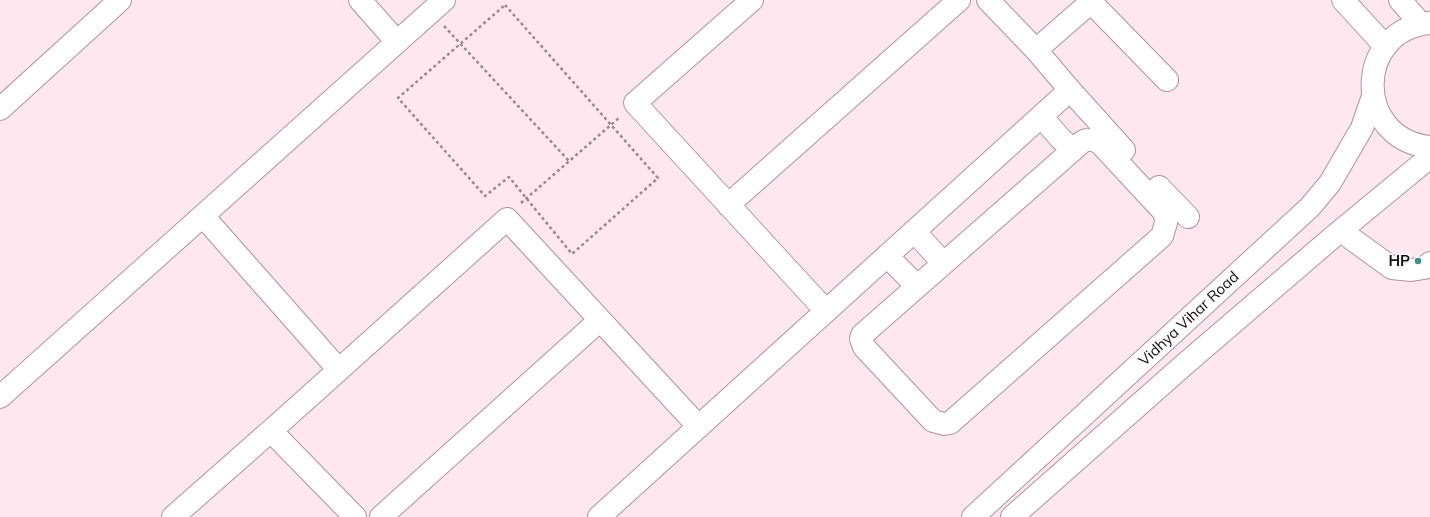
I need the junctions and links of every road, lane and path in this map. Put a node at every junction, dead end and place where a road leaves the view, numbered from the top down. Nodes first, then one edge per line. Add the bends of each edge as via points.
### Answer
1 (120, 0) edge
2 (360, 0) edge
3 (752, 0) edge
4 (959, 0) edge
5 (988, 0) edge
6 (1343, 0) edge
7 (1400, 0) edge
8 (1090, 1) edge
9 (438, 6) edge
10 (1425, 23) edge
11 (397, 42) junction
12 (460, 43) junction
13 (1385, 46) junction
14 (1036, 50) junction
15 (1167, 80) dead end
16 (1070, 90) junction
17 (1373, 96) junction
18 (635, 103) junction
19 (0, 108) edge
20 (1041, 116) junction
21 (611, 125) junction
22 (1430, 147) edge
23 (1073, 150) junction
24 (1430, 157) edge
25 (569, 161) junction
26 (526, 198) junction
27 (728, 205) junction
28 (203, 216) junction
29 (1188, 217) dead end
30 (1341, 230) junction
31 (914, 231) junction
32 (887, 256) junction
33 (943, 263) junction
34 (1430, 263) edge
35 (917, 286) junction
36 (826, 311) junction
37 (600, 320) junction
38 (339, 370) junction
39 (0, 397) edge
40 (699, 427) junction
41 (271, 431) junction
42 (173, 517) edge
43 (355, 517) edge
44 (381, 517) edge
45 (599, 517) edge
46 (973, 517) edge
47 (1012, 517) edge

1 - 19 street
2 - 11 street
3 - 18 street
4 - 27 street
5 - 14 street
6 - 13 street
7 - 10 street
8 - 14 street
8 - 15 street
9 - 11 street
9 - 12 path
10 - 13 street via 1401,32
11 - 28 street
12 - 21 path via 505,5
12 - 25 path
12 - 26 path via 398,98 485,196 509,177
13 - 17 street via 1376,61 1372,78
14 - 16 street
16 - 20 street
16 - 29 street
17 - 22 street via 1380,115 1392,131 1403,139
17 - 46 street, Vidhya Vihar Road via 1362,128 1330,183 1310,207
18 - 21 path
18 - 27 street
20 - 23 street
20 - 31 street
21 - 25 path
21 - 26 path via 658,178 572,254
23 - 33 street
23 - 35 street via 1084,140 1099,142 1165,213 1166,223 1162,236 950,423 933,421 864,347 861,340 862,335
24 - 30 street, Vidhya Vihar Road
25 - 26 path
27 - 36 street
28 - 38 street
28 - 39 street
30 - 34 street via 1392,268 1411,270 1424,268
30 - 47 street, Vidhya Vihar Road
31 - 32 street
31 - 33 street
32 - 35 street
32 - 36 street
33 - 35 street
36 - 40 street
37 - 38 street via 507,220
37 - 40 street
37 - 44 street
38 - 41 street
40 - 45 street
41 - 42 street
41 - 43 street

